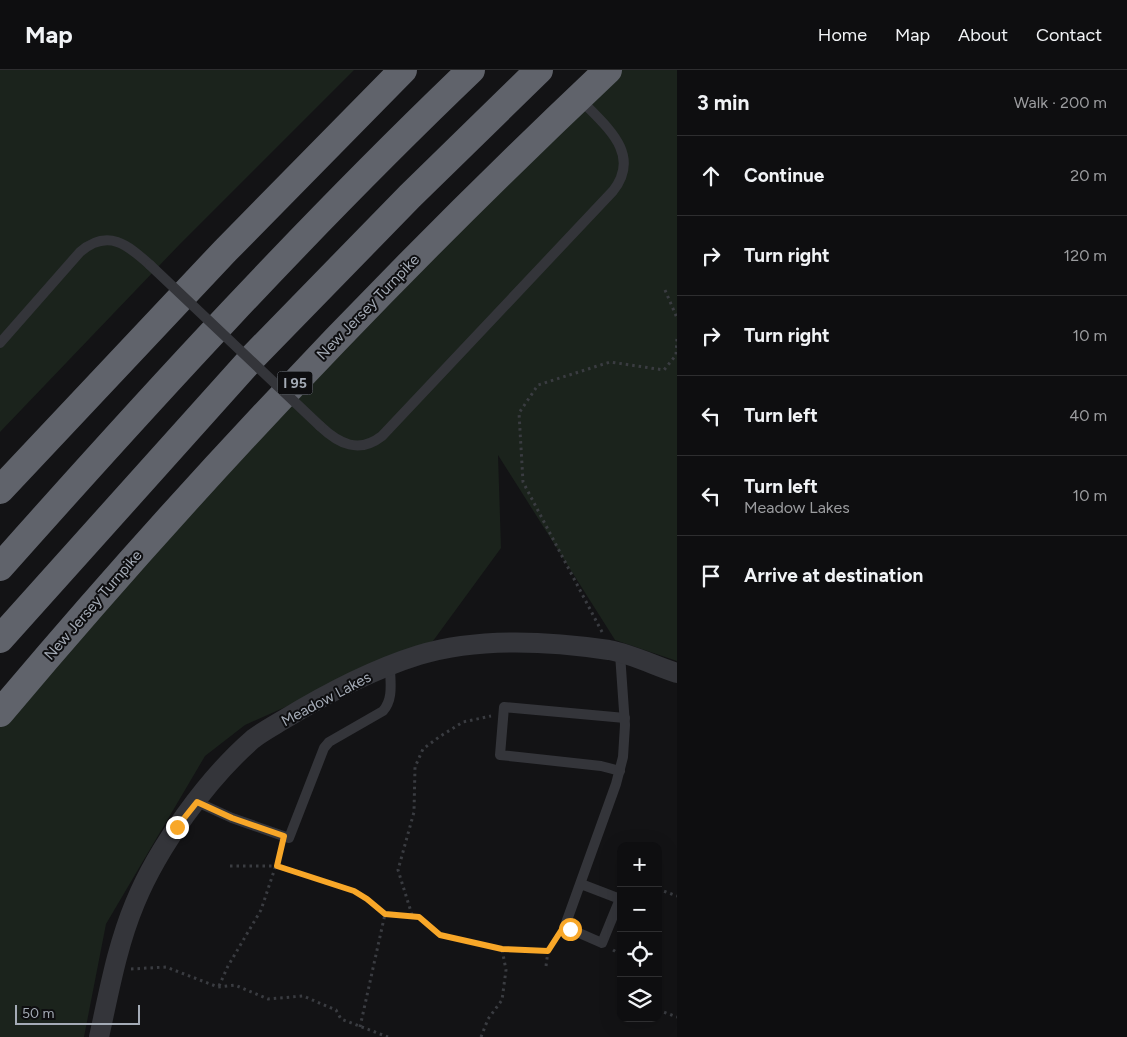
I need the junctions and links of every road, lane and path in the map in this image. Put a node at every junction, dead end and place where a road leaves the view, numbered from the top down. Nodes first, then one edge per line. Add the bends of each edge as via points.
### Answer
1 (403, 70) edge
2 (471, 70) edge
3 (539, 70) edge
4 (608, 70) edge
5 (579, 98) junction
6 (665, 290) dead end
7 (677, 318) edge
8 (677, 338) edge
9 (0, 343) edge
10 (0, 490) edge
11 (0, 567) edge
12 (0, 639) edge
13 (616, 652) junction
14 (390, 666) junction
15 (677, 673) edge
16 (0, 713) edge
17 (504, 715) junction
18 (625, 718) junction
19 (620, 771) junction
20 (197, 802) junction
21 (284, 836) junction
22 (230, 866) dead end
23 (277, 866) junction
24 (581, 884) junction
25 (662, 890) edge
26 (677, 896) edge
27 (385, 914) junction
28 (412, 915) junction
29 (566, 923) junction
30 (502, 949) junction
31 (548, 951) junction
32 (546, 966) dead end
33 (113, 970) junction
34 (218, 987) junction
35 (662, 1011) edge
36 (677, 1016) edge
37 (360, 1027) junction
38 (99, 1037) edge
39 (388, 1037) edge
40 (481, 1037) edge

1 - 10 highway via 239,237
2 - 11 highway via 219,325
3 - 12 highway via 410,196 254,357
4 - 5 highway, New Jersey Turnpike / I 95
5 - 9 lane, bridge via 622,148 624,173 613,191 382,436 362,446 347,445 333,438 150,265 120,242 105,240 80,252
5 - 16 highway, New Jersey Turnpike / I 95 via 437,236 286,391 107,588
6 - 7 path
8 - 13 path via 676,355 664,370 610,362 538,385 518,413 523,482
13 - 14 street, Meadow Lakes via 503,644 453,648
13 - 15 street, Meadow Lakes
13 - 18 lane
14 - 20 street, Meadow Lakes via 312,702 254,738
14 - 21 lane via 388,704 383,711 324,748 289,838
17 - 18 lane via 504,707
17 - 19 lane via 500,755
17 - 28 path via 476,717 463,722 424,749 415,767 414,812 398,870
18 - 19 lane
19 - 24 lane
20 - 21 lane
20 - 33 street, Meadow Lakes via 177,827 135,902
21 - 23 path
22 - 23 path
23 - 27 path via 354,891
23 - 34 path via 262,910
24 - 29 lane
24 - 29 lane via 620,899 602,943 570,929
25 - 26 path
27 - 28 path
27 - 37 path
28 - 30 path via 440,935
29 - 31 path
30 - 31 path
30 - 40 path via 506,970 502,1000 488,1019
31 - 32 path
33 - 34 path via 166,967
33 - 38 street, Meadow Lakes
34 - 37 path via 235,986 268,998 303,996 336,1010 341,1019
35 - 36 path
37 - 39 path

